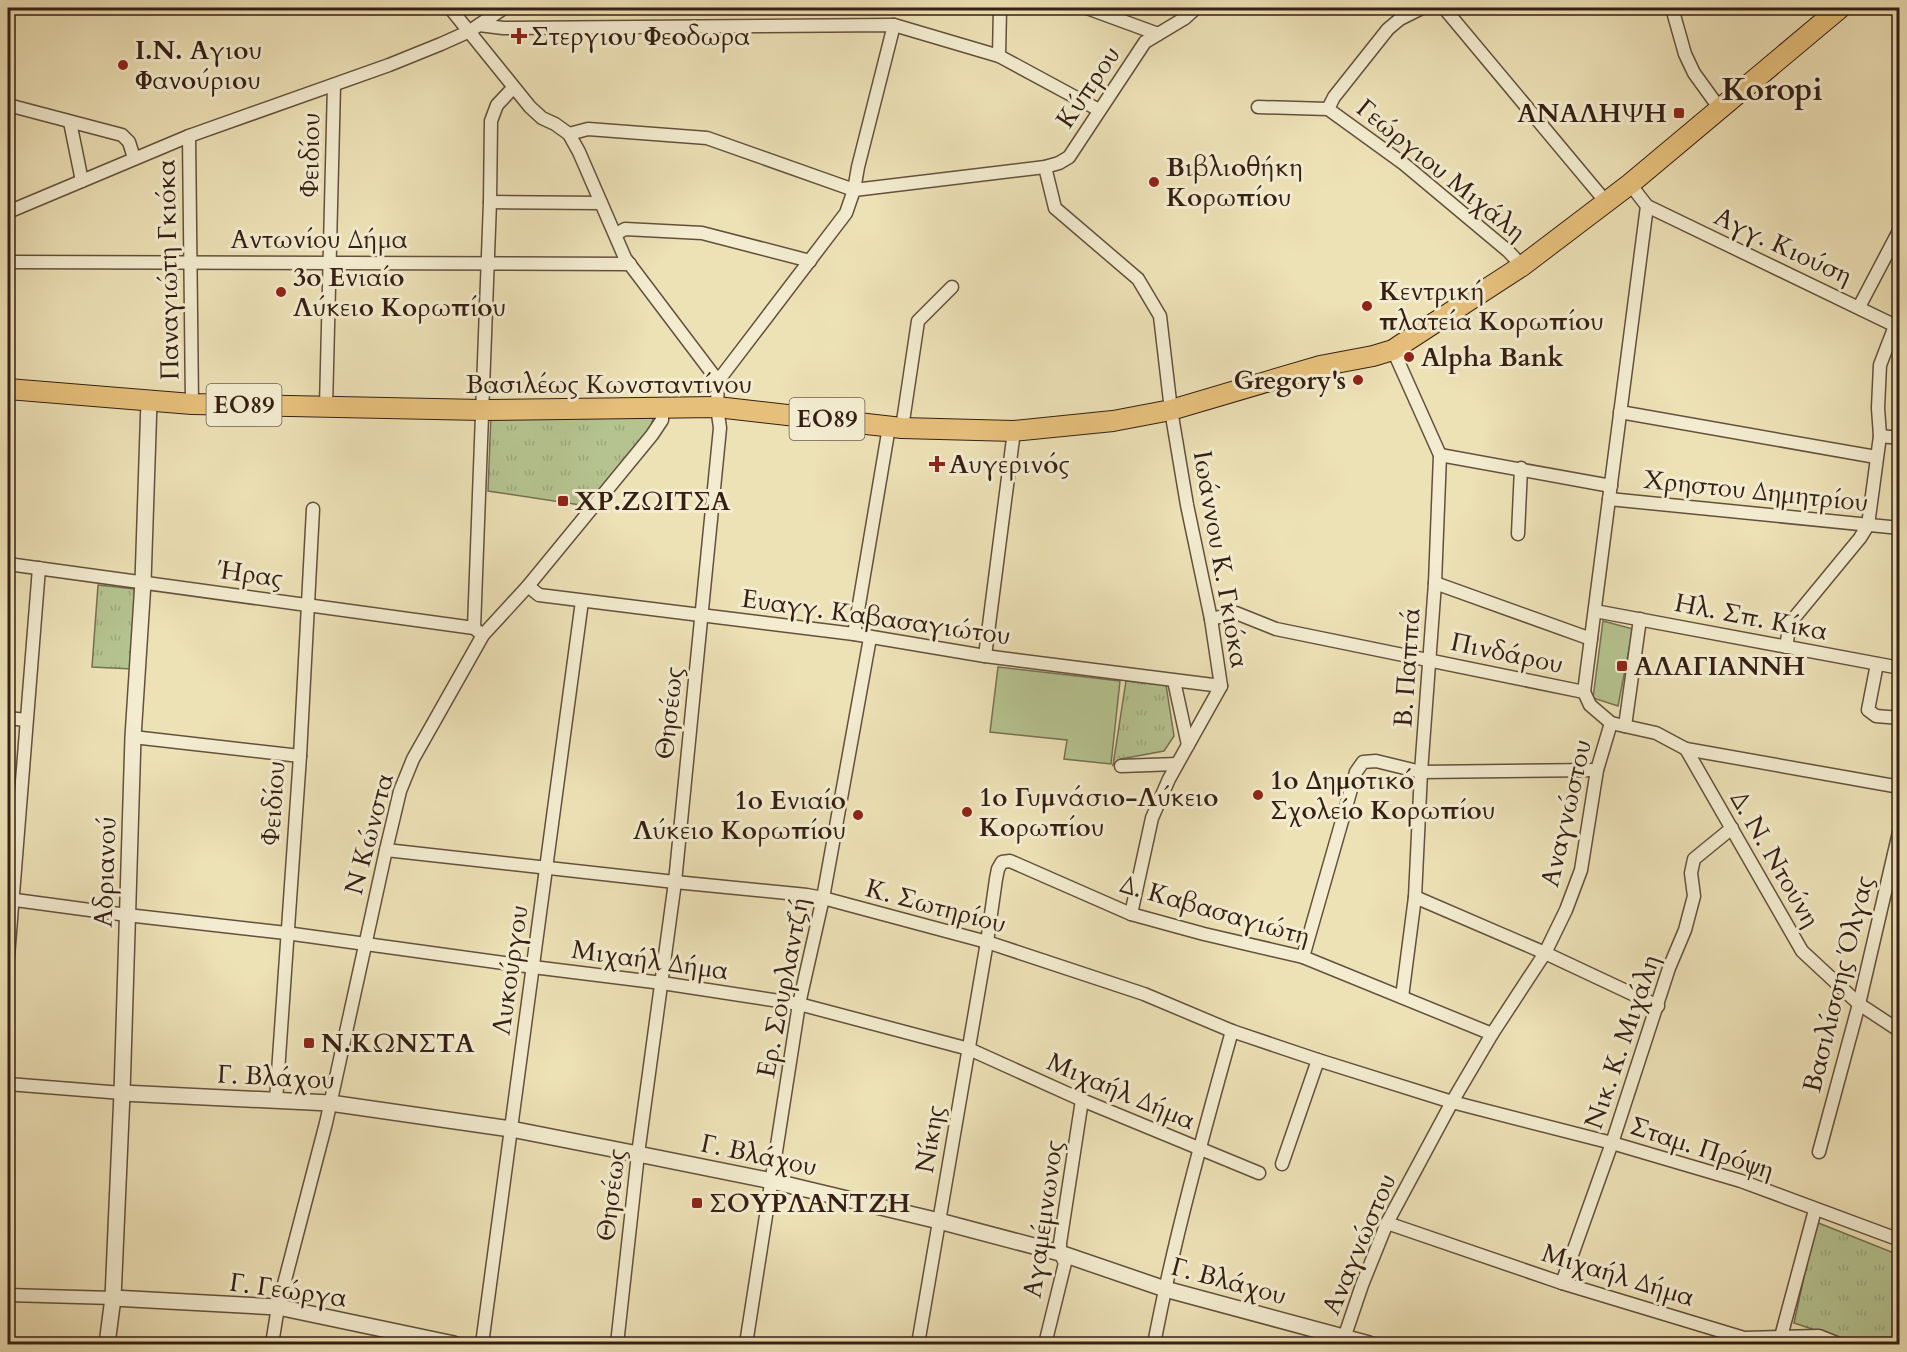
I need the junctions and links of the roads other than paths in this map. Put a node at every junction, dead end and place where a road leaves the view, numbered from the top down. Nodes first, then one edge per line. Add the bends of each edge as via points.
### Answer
1 (450, 8) edge
2 (504, 8) edge
3 (1000, 8) edge
4 (1087, 8) edge
5 (1196, 8) edge
6 (1422, 8) edge
7 (1444, 8) edge
8 (1672, 8) edge
9 (1821, 8) edge
10 (1840, 8) edge
11 (894, 26) junction
12 (474, 28) junction
13 (1812, 31) junction
14 (1158, 34) junction
15 (999, 56) junction
16 (334, 85) junction
17 (513, 88) junction
18 (8, 105) edge
19 (1258, 107) dead end
20 (1328, 109) junction
21 (1720, 109) junction
22 (1099, 110) junction
23 (70, 122) junction
24 (569, 134) junction
25 (189, 136) junction
26 (134, 158) junction
27 (1045, 167) junction
28 (82, 181) junction
29 (1630, 184) junction
30 (854, 190) junction
31 (490, 202) junction
32 (601, 202) junction
33 (1606, 202) junction
34 (1647, 206) junction
35 (8, 212) edge
36 (1899, 229) edge
37 (616, 234) junction
38 (810, 261) junction
39 (8, 262) edge
40 (191, 262) junction
41 (331, 262) junction
42 (487, 262) junction
43 (630, 264) junction
44 (1522, 266) junction
45 (952, 287) dead end
46 (1859, 307) junction
47 (1897, 327) edge
48 (1393, 350) junction
49 (718, 381) junction
50 (8, 389) edge
51 (149, 401) junction
52 (192, 404) junction
53 (662, 406) junction
54 (326, 407) junction
55 (717, 407) junction
56 (482, 410) junction
57 (1170, 410) junction
58 (1620, 412) junction
59 (896, 427) junction
60 (1014, 431) junction
61 (1880, 436) junction
62 (1899, 438) edge
63 (1440, 455) junction
64 (1876, 457) junction
65 (1521, 468) junction
66 (1611, 486) junction
67 (1609, 499) junction
68 (313, 509) dead end
69 (1868, 525) junction
70 (1899, 528) edge
71 (1518, 534) dead end
72 (8, 564) edge
73 (39, 568) junction
74 (143, 582) junction
75 (1436, 583) junction
76 (528, 586) junction
77 (582, 601) junction
78 (307, 605) junction
79 (1595, 611) junction
80 (702, 616) junction
81 (1211, 619) junction
82 (1640, 619) junction
83 (479, 631) junction
84 (854, 634) junction
85 (870, 638) junction
86 (1591, 639) junction
87 (1786, 647) junction
88 (985, 656) junction
89 (1431, 660) junction
90 (1877, 664) junction
91 (1899, 668) edge
92 (1174, 681) junction
93 (1221, 686) junction
94 (1584, 692) junction
95 (8, 718) edge
96 (1899, 718) edge
97 (26, 720) junction
98 (1611, 723) junction
99 (1625, 726) junction
100 (133, 737) junction
101 (1188, 745) junction
102 (1686, 749) junction
103 (300, 756) junction
104 (1177, 764) junction
105 (1121, 766) dead end
106 (1597, 770) junction
107 (1421, 772) junction
108 (1899, 787) edge
109 (1732, 828) junction
110 (1899, 828) edge
111 (386, 850) junction
112 (547, 868) junction
113 (675, 882) junction
114 (1415, 897) junction
115 (824, 898) junction
116 (9, 900) edge
117 (1131, 914) junction
118 (127, 915) junction
119 (286, 933) junction
120 (987, 942) junction
121 (365, 944) junction
122 (1545, 953) junction
123 (8, 957) edge
124 (1303, 957) junction
125 (533, 968) junction
126 (662, 983) junction
127 (1402, 997) junction
128 (799, 1004) junction
129 (1859, 1004) junction
130 (1658, 1006) junction
131 (1232, 1031) junction
132 (1899, 1031) edge
133 (1492, 1034) junction
134 (969, 1049) junction
135 (1318, 1060) junction
136 (8, 1084) edge
137 (122, 1093) junction
138 (1082, 1100) junction
139 (276, 1101) junction
140 (1452, 1102) junction
141 (330, 1103) junction
142 (511, 1129) junction
143 (1612, 1143) junction
144 (1199, 1149) junction
145 (1819, 1152) dead end
146 (638, 1154) junction
147 (1282, 1164) dead end
148 (1259, 1173) dead end
149 (772, 1181) junction
150 (1815, 1210) junction
151 (939, 1221) junction
152 (1387, 1223) junction
153 (1899, 1240) edge
154 (1060, 1253) junction
155 (1562, 1283) junction
156 (1165, 1289) junction
157 (8, 1295) edge
158 (113, 1298) junction
159 (278, 1307) junction
160 (1899, 1336) edge
161 (1343, 1341) edge
162 (1780, 1341) edge
163 (107, 1344) edge
164 (272, 1344) edge
165 (454, 1344) edge
166 (482, 1344) edge
167 (617, 1344) edge
168 (746, 1344) edge
169 (918, 1344) edge
170 (1046, 1344) edge
171 (1154, 1344) edge
172 (1370, 1344) edge
173 (1839, 1344) edge
174 (1898, 1344) edge

1 - 12 street
2 - 12 street
3 - 15 street
4 - 14 street
5 - 14 street, Κύπρου
6 - 20 street via 1388,29
7 - 33 street
8 - 21 street via 1694,73
9 - 13 street
10 - 13 main road, Βασιλέως Κωνσταντίνου / ΕΟ89
11 - 12 street
11 - 15 street
11 - 30 street
12 - 16 street
12 - 17 street
13 - 21 main road, Βασιλέως Κωνσταντίνου / ΕΟ89
14 - 22 street, Κύπρου via 1145,42
15 - 22 street
16 - 25 street
16 - 41 street, Φειδίου
17 - 24 street via 538,115
17 - 31 street via 497,105 491,121
18 - 23 street
19 - 20 street, Γεώργιου Μιχάλη
20 - 44 street, Γεώργιου Μιχάλη via 1404,164
21 - 29 main road, Βασιλέως Κωνσταντίνου / ΕΟ89
22 - 27 street, Κύπρου via 1069,157
23 - 26 street via 122,135
23 - 28 street
24 - 30 street via 588,129 707,138
24 - 32 street
25 - 26 street
25 - 40 street, Παναγιώτη Γκιόκα
26 - 28 street
27 - 30 street, Κύπρου
27 - 57 street, Ιωάννου Κ. Γκιόκα via 1055,208 1138,279 1160,316
28 - 35 street
29 - 33 main road, Βασιλέως Κωνσταντίνου / ΕΟ89
29 - 34 street
30 - 38 street via 846,213
31 - 32 street
31 - 42 street
32 - 37 street
33 - 44 main road, Βασιλέως Κωνσταντίνου / ΕΟ89
34 - 46 street, Αγγ. Κιούση
34 - 58 street
36 - 46 street
37 - 38 street via 625,229 702,233
37 - 43 street
38 - 49 street
39 - 40 street, Αντωνίου Δήμα
40 - 41 street, Αντωνίου Δήμα
40 - 52 street, Παναγιώτη Γκιόκα
41 - 42 street, Αντωνίου Δήμα
41 - 54 street, Φειδίου
42 - 43 street, Αντωνίου Δήμα
42 - 56 street
43 - 49 street
44 - 48 main road, Βασιλέως Κωνσταντίνου / ΕΟ89
45 - 59 street via 918,321
46 - 47 street, Αγγ. Κιούση
47 - 61 street via 1880,364
48 - 57 main road, Βασιλέως Κωνσταντίνου / ΕΟ89 via 1320,366
48 - 63 street, Β. Παππά
49 - 55 street, Θησέως
50 - 51 main road, Βασιλέως Κωνσταντίνου / ΕΟ89
51 - 52 main road, Βασιλέως Κωνσταντίνου / ΕΟ89
51 - 74 street, Αδριανού
52 - 54 main road, Βασιλέως Κωνσταντίνου / ΕΟ89
53 - 55 main road, Βασιλέως Κωνσταντίνου / ΕΟ89
53 - 56 main road, Βασιλέως Κωνσταντίνου / ΕΟ89
53 - 76 street, Ν Κώνστα via 662,420 652,435
54 - 56 main road, Βασιλέως Κωνσταντίνου / ΕΟ89
55 - 59 main road, Βασιλέως Κωνσταντίνου / ΕΟ89
55 - 80 street, Θησέως via 720,428
56 - 83 street
57 - 60 main road, Βασιλέως Κωνσταντίνου / ΕΟ89 via 1113,421
57 - 81 street, Ιωάννου Κ. Γκιόκα
58 - 64 street
58 - 66 street
59 - 60 main road, Βασιλέως Κωνσταντίνου / ΕΟ89
59 - 84 street
60 - 88 street
61 - 62 street
61 - 64 street
63 - 65 street, Χρηστου Δημητρίου
63 - 75 street, Β. Παππά
64 - 69 street
65 - 66 street, Χρηστου Δημητρίου
65 - 71 street
66 - 67 street
67 - 69 street, Χρηστου Δημητρίου
67 - 79 street
68 - 78 street, Φειδίου
69 - 70 street, Χρηστου Δημητρίου
69 - 87 street via 1790,623
72 - 73 street, Ήρας
73 - 74 street, Ήρας
73 - 97 street
74 - 78 street, Ήρας
74 - 100 street, Αδριανού
75 - 86 street
75 - 89 street, Β. Παππά
76 - 77 street, Ευαγγ. Καβασαγιώτου via 539,595
76 - 83 street, Ν Κώνστα
77 - 80 street, Ευαγγ. Καβασαγιώτου
77 - 112 street, Λυκούργου
78 - 83 street, Ήρας
78 - 103 street, Φειδίου
79 - 82 street, Ηλ. Σπ. Κίκα
79 - 86 street
80 - 84 street, Ευαγγ. Καβασαγιώτου
80 - 113 street, Θησέως
81 - 89 street, Πινδάρου via 1236,613 1276,629
81 - 93 street, Ιωάννου Κ. Γκιόκα
82 - 87 street, Ηλ. Σπ. Κίκα
82 - 99 street
83 - 111 street, Ν Κώνστα via 413,759 400,791
84 - 85 street, Ευαγγ. Καβασαγιώτου
85 - 88 street, Ευαγγ. Καβασαγιώτου
85 - 115 street, Ερ. Σουρλαντζή
86 - 94 street
87 - 90 street, Ηλ. Σπ. Κίκα
88 - 92 street, Ευαγγ. Καβασαγιώτου
89 - 94 street, Πινδάρου
89 - 107 street, Β. Παππά
90 - 91 street, Ηλ. Σπ. Κίκα
90 - 96 street via 1868,710 1876,716
92 - 93 street, Ευαγγ. Καβασαγιώτου
92 - 101 street
93 - 101 street, Ιωάννου Κ. Γκιόκα
94 - 98 street, Αναγνώστου via 1590,705
95 - 97 street
97 - 116 street
98 - 99 street
98 - 106 street, Αναγνώστου
99 - 102 street via 1656,733
100 - 103 street
100 - 118 street, Αδριανού
101 - 104 street, Ιωάννου Κ. Γκιόκα
102 - 108 street
102 - 109 street, Δ. Ν. Ντούνη
103 - 119 street, Φειδίου
104 - 105 street
104 - 117 street, Ιωάννου Κ. Γκιόκα via 1152,818
106 - 107 street
106 - 122 street, Αναγνώστου via 1581,870
107 - 114 street, Β. Παππά
107 - 124 street via 1376,761 1363,762 1356,772
109 - 129 street, Δ. Ν. Ντούνη via 1802,951
109 - 130 street, Νικ. Κ. Μιχάλη via 1694,859 1694,896
110 - 129 street, Βασιλίσσης Όλγας
111 - 112 street, Κ. Σωτηρίου
111 - 121 street, Ν Κώνστα
112 - 113 street, Κ. Σωτηρίου
112 - 125 street, Λυκούργου
113 - 115 street, Κ. Σωτηρίου
113 - 126 street, Θησέως
114 - 122 street
114 - 127 street, Β. Παππά
115 - 120 street, Κ. Σωτηρίου
115 - 128 street, Ερ. Σουρλαντζή
116 - 118 street, Μιχαήλ Δήμα
116 - 123 street
117 - 120 street, Δ. Καβασαγιώτη via 1010,861 1002,862
117 - 124 street, Δ. Καβασαγιώτη
118 - 119 street, Μιχαήλ Δήμα
118 - 137 street, Αδριανού
119 - 121 street, Μιχαήλ Δήμα
119 - 139 street, Φειδίου
120 - 131 street, Κ. Σωτηρίου via 1144,994
120 - 134 street, Νίκης
121 - 125 street, Μιχαήλ Δήμα
121 - 141 street, Ν Κώνστα
122 - 130 street
122 - 133 street, Αναγνώστου
124 - 127 street, Δ. Καβασαγιώτη
125 - 126 street, Μιχαήλ Δήμα
125 - 142 street, Λυκούργου
126 - 128 street, Μιχαήλ Δήμα
126 - 146 street, Θησέως
127 - 133 street, Δ. Καβασαγιώτη
128 - 134 street, Μιχαήλ Δήμα
128 - 149 street, Ερ. Σουρλαντζή
129 - 132 street, Δ. Ν. Ντούνη
129 - 145 street, Βασιλίσσης Όλγας
130 - 143 street, Νικ. Κ. Μιχάλη
131 - 135 street, Κ. Σωτηρίου
131 - 144 street
133 - 140 street, Αναγνώστου
134 - 138 street, Μιχαήλ Δήμα
134 - 151 street, Νίκης
135 - 140 street, Κ. Σωτηρίου
135 - 147 street
136 - 137 street
137 - 139 street, Γ. Βλάχου
137 - 158 street, Αδριανού
138 - 144 street, Μιχαήλ Δήμα
138 - 154 street, Αγαμέμνωνος
139 - 141 street, Γ. Βλάχου
140 - 143 street, Σταμ. Πρόψη
140 - 152 street, Αναγνώστου
141 - 142 street, Γ. Βλάχου
141 - 159 street, Ν Κώνστα
142 - 146 street, Γ. Βλάχου
142 - 166 street, Λυκούργου
143 - 150 street, Σταμ. Πρόψη via 1741,1181
143 - 155 street, Νικ. Κ. Μιχάλη
144 - 148 street, Μιχαήλ Δήμα
144 - 156 street
146 - 149 street, Γ. Βλάχου
146 - 167 street, Θησέως
149 - 151 street, Γ. Βλάχου
149 - 168 street, Ερ. Σουρλαντζή
150 - 153 street, Σταμ. Πρόψη
150 - 162 street
151 - 154 street, Γ. Βλάχου
151 - 169 street, Νίκης
152 - 155 street, Μιχαήλ Δήμα
152 - 161 street, Αναγνώστου
154 - 156 street, Γ. Βλάχου
154 - 170 street, Αγαμέμνωνος via 1065,1263
155 - 162 street, Μιχαήλ Δήμα via 1744,1338
156 - 161 street, Γ. Βλάχου
156 - 171 street
157 - 158 street
158 - 159 street, Γ. Γεώργα
158 - 163 street, Αδριανού
159 - 164 street, Ν Κώνστα
159 - 165 street, Γ. Γεώργα
160 - 174 street
161 - 172 street, Γ. Βλάχου
162 - 173 street, Μιχαήλ Δήμα via 1819,1336

